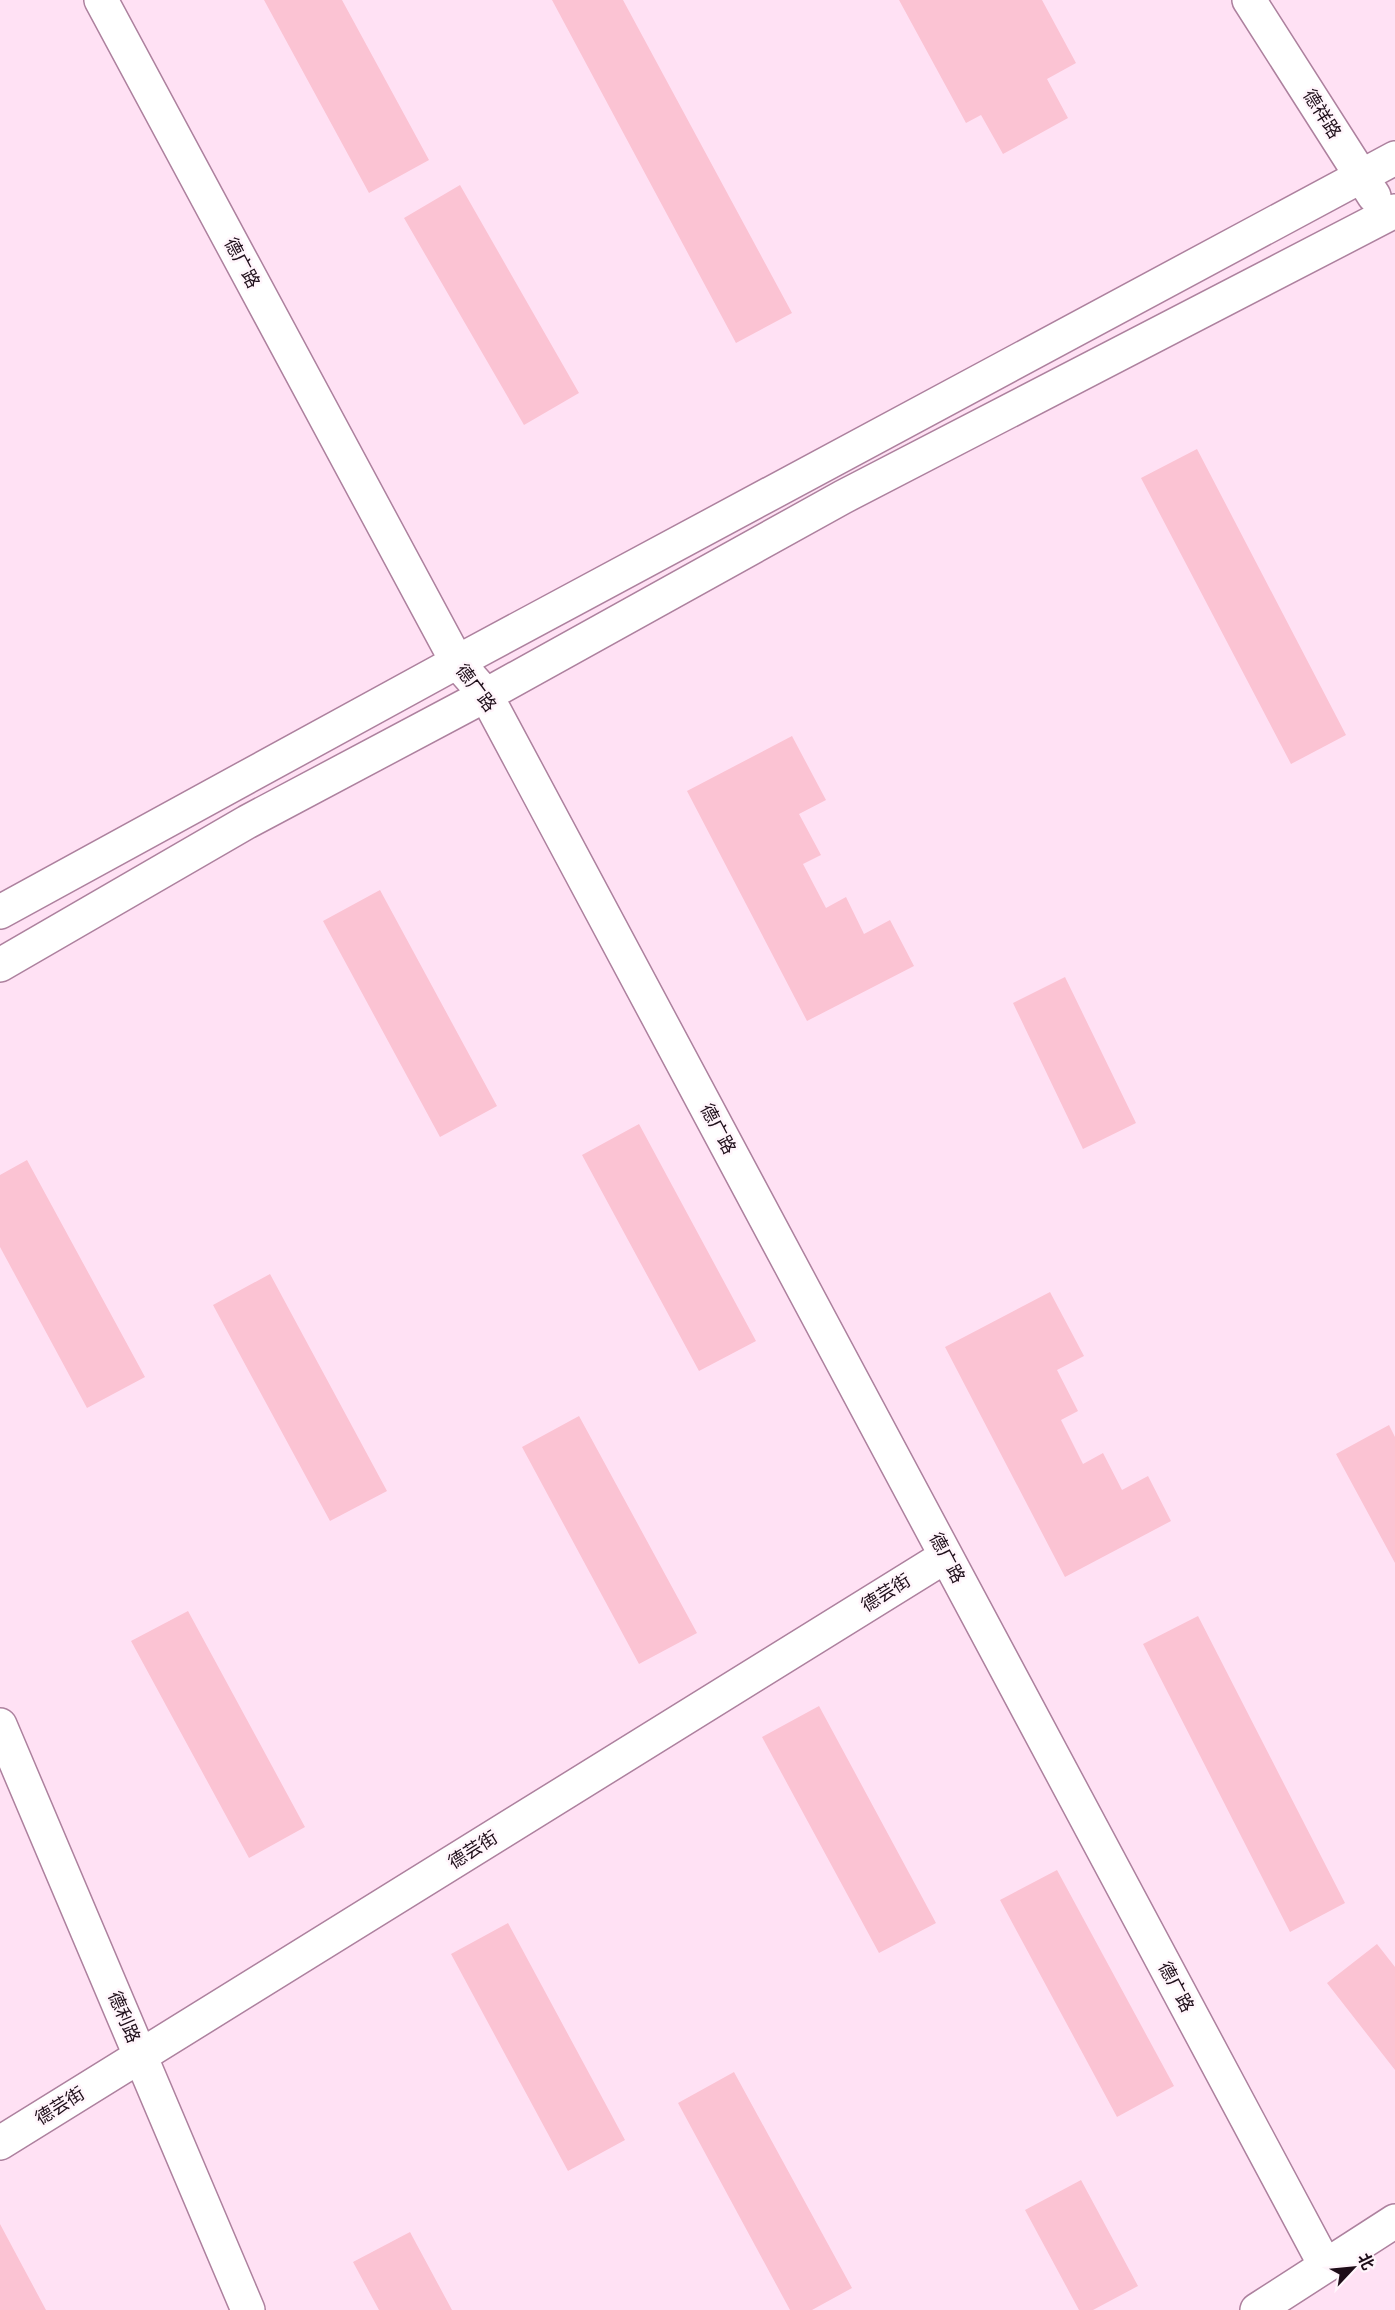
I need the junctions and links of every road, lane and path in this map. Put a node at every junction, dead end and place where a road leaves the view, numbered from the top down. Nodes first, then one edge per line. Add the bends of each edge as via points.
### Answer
1 (101, 0) edge
2 (1249, 0) edge
3 (1395, 158) edge
4 (1362, 177) junction
5 (1392, 218) edge
6 (457, 662) junction
7 (486, 695) junction
8 (0, 912) edge
9 (0, 965) edge
10 (946, 1556) junction
11 (0, 1725) edge
12 (141, 2056) junction
13 (0, 2144) edge
14 (1395, 2221) edge
15 (1325, 2265) junction
16 (248, 2310) edge
17 (1257, 2310) edge

1 - 6 street, 德广路
2 - 4 street, 德祥路
3 - 4 street
4 - 5 street, 德祥路
4 - 6 street
5 - 7 street via 843,497
6 - 7 street, 德广路
6 - 8 street
7 - 9 street via 247,822
7 - 10 street, 德广路
10 - 12 street, 德芸街
10 - 15 street, 德广路
11 - 12 street, 德利路
12 - 13 street, 德芸街
12 - 16 street, 德利路
14 - 15 street
15 - 17 street

